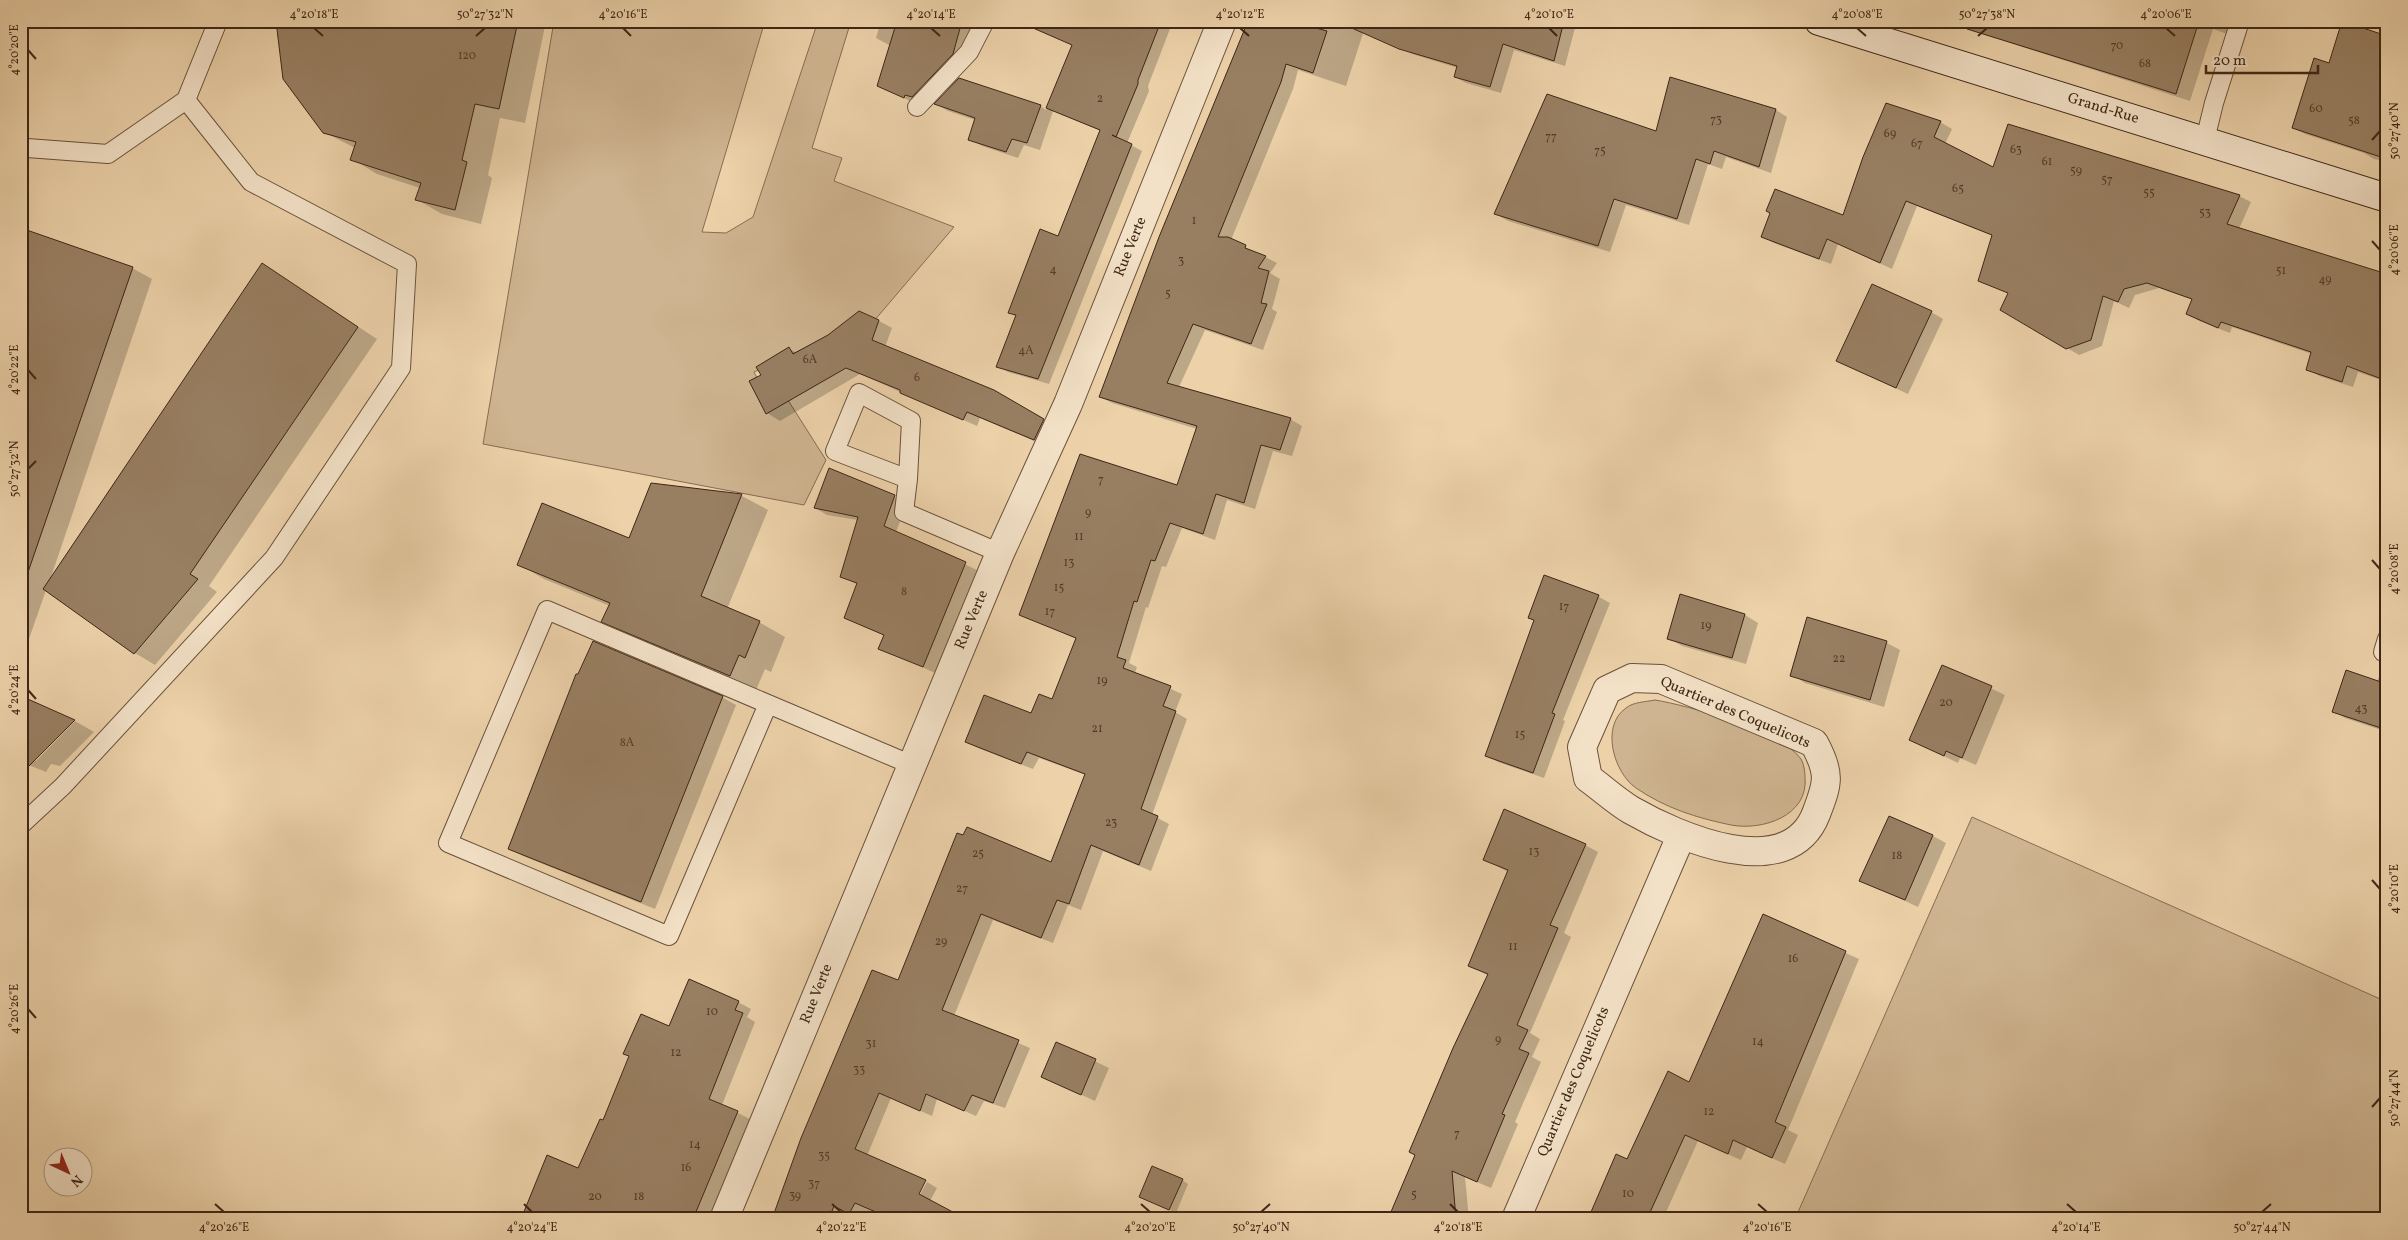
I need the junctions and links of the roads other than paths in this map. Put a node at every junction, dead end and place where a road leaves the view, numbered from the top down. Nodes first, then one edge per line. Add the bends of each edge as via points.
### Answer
1 (218, 21) edge
2 (985, 21) edge
3 (1222, 21) edge
4 (1819, 21) edge
5 (2240, 21) edge
6 (186, 100) junction
7 (917, 107) dead end
8 (2205, 140) junction
9 (21, 152) edge
10 (2387, 198) edge
11 (908, 479) junction
12 (1000, 553) junction
13 (768, 704) junction
14 (912, 765) junction
15 (21, 824) edge
16 (1682, 836) junction
17 (724, 1219) edge
18 (1516, 1219) edge

1 - 6 lane
2 - 7 lane via 969,52
3 - 12 street, Rue Verte via 1068,404
4 - 8 street, Grand-Rue
5 - 8 lane
6 - 9 lane via 108,154 28,148
6 - 15 lane via 251,182 407,264 400,368 274,558 62,786
8 - 10 street, Grand-Rue
11 - 11 lane via 911,421 859,393 835,451
11 - 12 lane via 904,512
12 - 14 street, Rue Verte
13 - 13 lane via 669,936 448,843 547,610
13 - 14 lane
14 - 17 street, Rue Verte
16 - 16 street, Quartier des Coquelicots via 1630,809 1588,778 1582,747 1596,714 1607,690 1632,678 1661,679 1814,743 1825,763 1826,787 1813,821 1798,841 1768,850 1738,851
16 - 18 street, Quartier des Coquelicots

